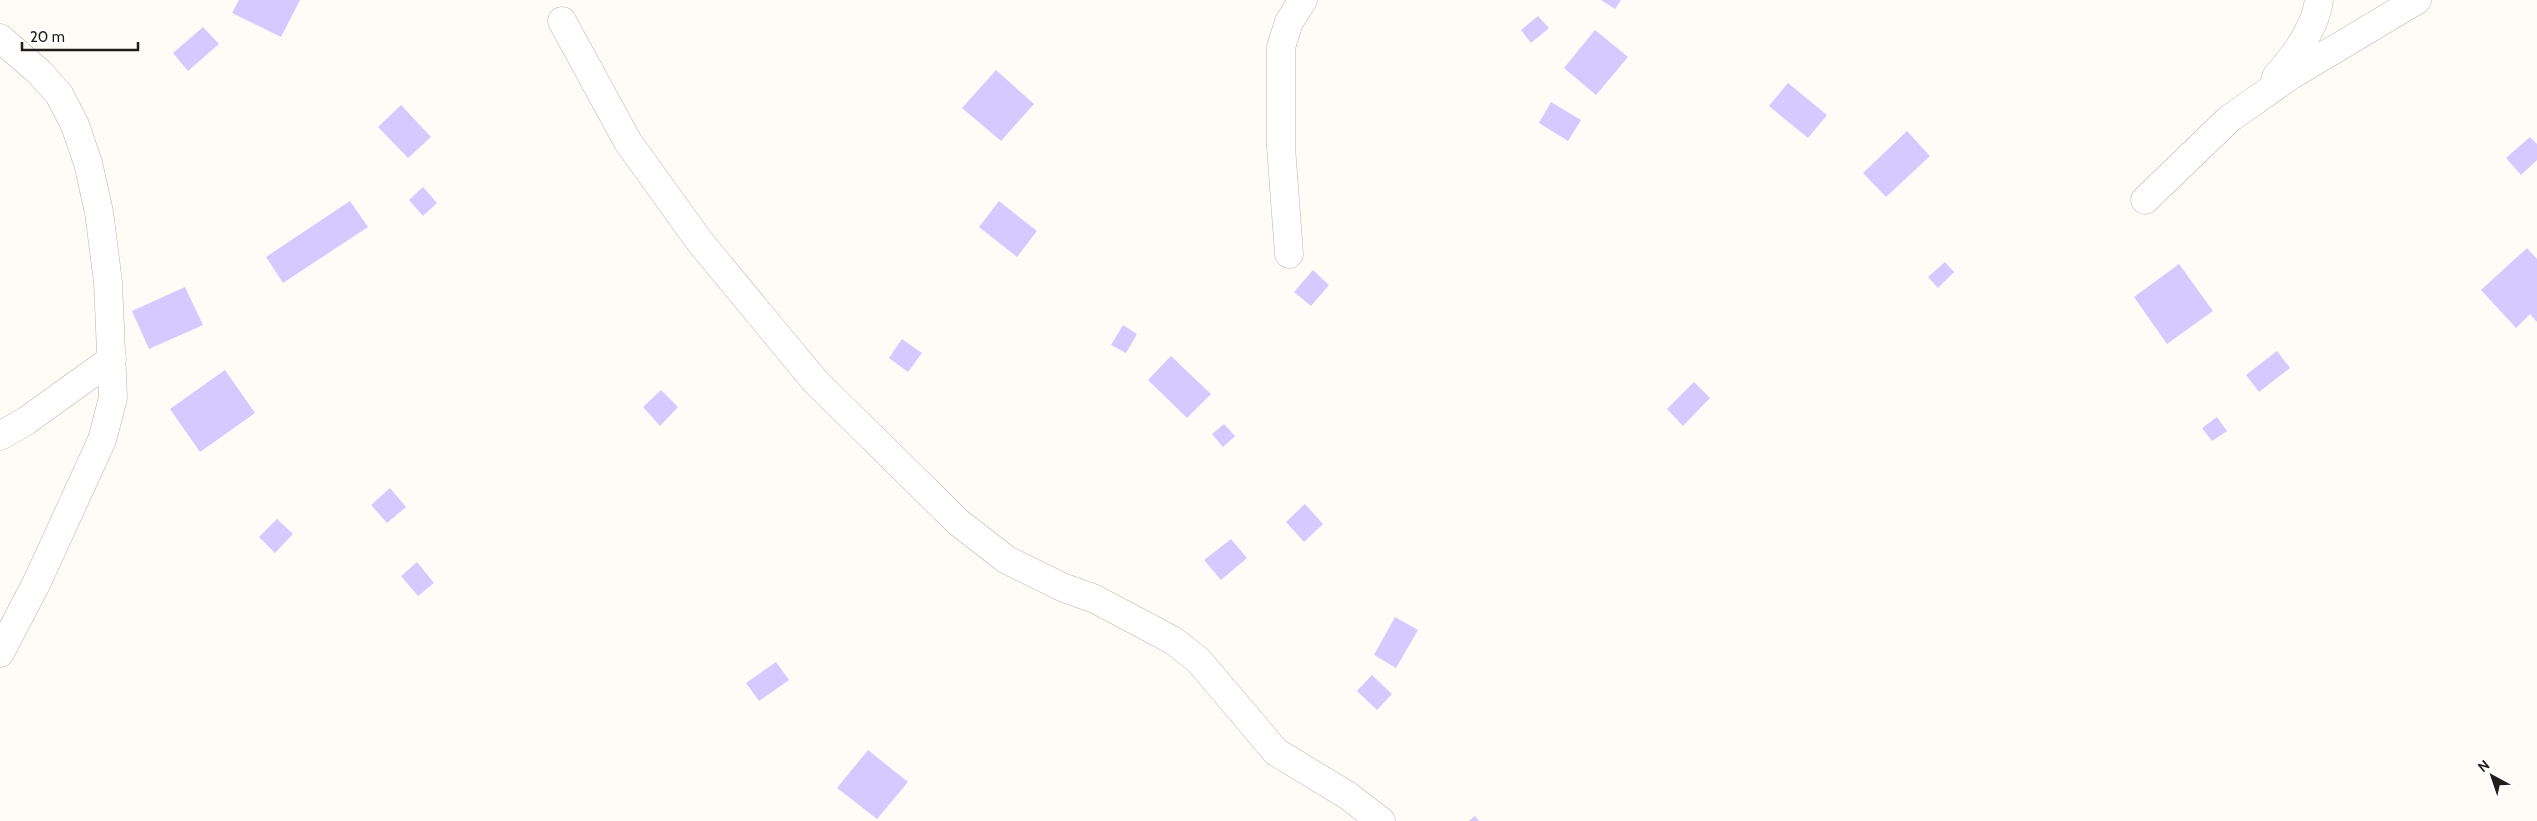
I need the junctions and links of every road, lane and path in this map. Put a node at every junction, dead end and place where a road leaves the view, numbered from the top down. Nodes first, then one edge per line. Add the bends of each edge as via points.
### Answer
1 (1303, 0) edge
2 (2319, 0) edge
3 (2417, 0) edge
4 (562, 21) dead end
5 (0, 38) edge
6 (2255, 100) junction
7 (2145, 200) dead end
8 (1289, 254) dead end
9 (112, 359) junction
10 (0, 436) edge
11 (0, 652) edge
12 (1381, 821) edge

1 - 8 street via 1281,47 1281,146
2 - 6 street via 2318,11 2295,56
3 - 6 street
4 - 12 street via 628,142 700,242 815,381 958,522 1007,560 1095,599 1174,642 1199,661 1225,689 1276,752 1347,795
5 - 9 street via 59,94 75,125 99,212 108,282
6 - 7 street via 2229,119
9 - 10 street
9 - 11 street via 113,398 102,440 37,582

